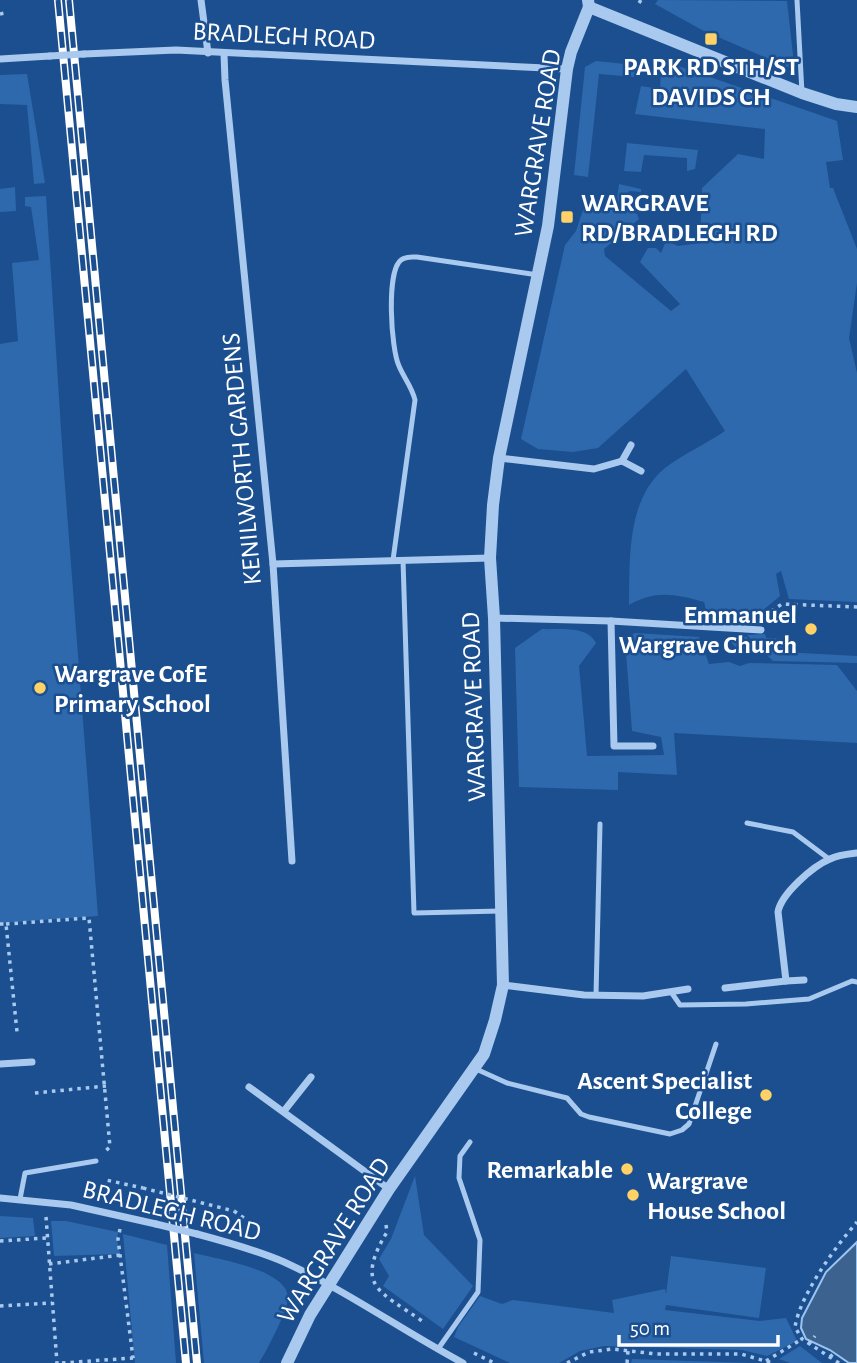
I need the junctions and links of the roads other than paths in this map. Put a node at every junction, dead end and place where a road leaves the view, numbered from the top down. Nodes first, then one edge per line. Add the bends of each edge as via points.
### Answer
1 (201, 0) edge
2 (797, 0) edge
3 (589, 4) edge
4 (208, 52) junction
5 (224, 54) junction
6 (0, 59) edge
7 (567, 69) junction
8 (802, 93) junction
9 (857, 107) edge
10 (538, 275) junction
11 (631, 445) dead end
12 (499, 458) junction
13 (622, 461) junction
14 (641, 471) dead end
15 (490, 558) junction
16 (403, 560) junction
17 (393, 561) junction
18 (273, 564) junction
19 (494, 618) junction
20 (611, 621) junction
21 (761, 630) dead end
22 (653, 746) dead end
23 (747, 823) dead end
24 (600, 824) dead end
25 (857, 853) edge
26 (829, 859) junction
27 (292, 861) dead end
28 (501, 911) junction
29 (804, 980) dead end
30 (786, 981) junction
31 (857, 982) edge
32 (503, 985) junction
33 (688, 989) dead end
34 (725, 989) dead end
35 (671, 992) junction
36 (596, 995) junction
37 (716, 1044) dead end
38 (32, 1062) dead end
39 (0, 1063) edge
40 (474, 1068) junction
41 (311, 1077) dead end
42 (249, 1087) dead end
43 (284, 1111) junction
44 (470, 1142) dead end
45 (96, 1161) road end
46 (389, 1189) junction
47 (0, 1198) edge
48 (20, 1199) junction
49 (328, 1285) junction
50 (438, 1349) junction
51 (287, 1363) edge
52 (463, 1363) edge

1 - 4 street
2 - 8 lane
3 - 7 street, WARGRAVE ROAD
3 - 8 street
4 - 5 street, BRADLEGH ROAD
4 - 6 street, BRADLEGH ROAD, bridge via 144,50
5 - 7 street, BRADLEGH ROAD
5 - 18 street, KENILWORTH GARDENS
7 - 10 street, WARGRAVE ROAD
8 - 9 street
10 - 12 street, WARGRAVE ROAD
10 - 17 lane via 417,257 399,261 392,294 393,333 398,364 415,400
11 - 13 street
12 - 13 street via 594,469
12 - 15 street, WARGRAVE ROAD
13 - 14 street
15 - 16 street
15 - 19 street, WARGRAVE ROAD
16 - 17 street
16 - 28 lane via 414,913
17 - 18 street
18 - 27 street, KENILWORTH GARDENS
19 - 20 street
19 - 28 street, WARGRAVE ROAD
20 - 21 street
20 - 22 street via 614,746
23 - 26 lane via 793,832
24 - 36 lane
25 - 26 street
26 - 30 street via 791,888 779,905
28 - 32 street, WARGRAVE ROAD
29 - 30 street
30 - 34 street
31 - 35 lane via 809,999 746,1004 680,1005
32 - 36 street
32 - 40 street, WARGRAVE ROAD via 484,1054
33 - 35 street
35 - 36 street
37 - 40 lane via 689,1124 670,1134 589,1117 568,1098 507,1083
38 - 39 street
40 - 46 street, WARGRAVE ROAD
41 - 43 street
42 - 43 street
43 - 46 street
44 - 50 lane via 460,1156 459,1178 480,1240 478,1292
45 - 48 lane via 25,1173
46 - 49 street, WARGRAVE ROAD
47 - 48 street, BRADLEGH ROAD
48 - 49 street, BRADLEGH ROAD, bridge via 71,1205 197,1234 264,1254
49 - 50 street, BRADLEGH ROAD
49 - 51 street, WARGRAVE ROAD
50 - 52 street, BRADLEGH ROAD

